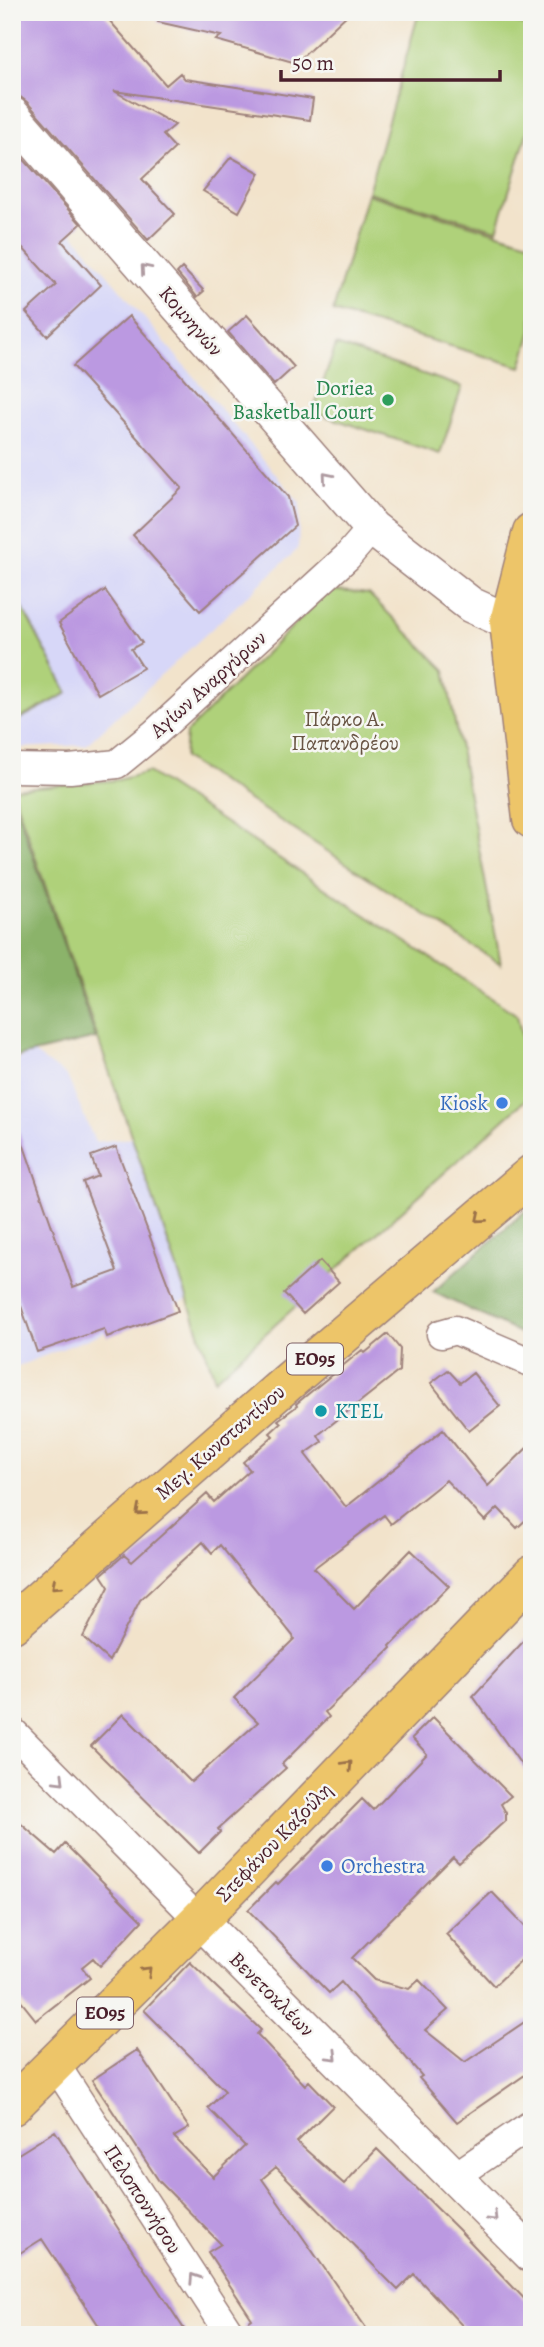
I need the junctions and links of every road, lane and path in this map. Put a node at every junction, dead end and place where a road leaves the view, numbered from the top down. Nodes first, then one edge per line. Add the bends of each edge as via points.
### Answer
1 (12, 115) edge
2 (372, 528) junction
3 (532, 533) edge
4 (509, 622) junction
5 (12, 768) edge
6 (532, 819) edge
7 (532, 1174) edge
8 (441, 1334) dead end
9 (532, 1363) edge
10 (532, 1575) edge
11 (12, 1624) edge
12 (12, 1731) edge
13 (199, 1920) junction
14 (55, 2064) junction
15 (12, 2106) edge
16 (532, 2124) edge
17 (453, 2178) junction
18 (532, 2255) edge
19 (231, 2335) edge

2 -> 1 street, Κομνηνών
2 - 4 street, Κομνηνών via 471,605
2 - 5 street, Αγίων Αναργύρων via 347,557 117,764
3 - 4 main road
4 - 6 main road
7 -> 11 main road, Μεγ. Κωνσταντίνου / ΕΟ95
8 - 9 street via 455,1330
13 -> 10 main road, Στεφάνου Καζούλη / ΕΟ95
12 -> 13 street, Βενετοκλέων
14 -> 13 main road, Στεφάνου Καζούλη / ΕΟ95
13 -> 17 street, Βενετοκλέων
14 - 15 main road, Στεφάνου Καζούλη / ΕΟ95
19 -> 14 street, Πελοποννήσου
16 - 17 street
17 -> 18 street, Βενετοκλέων

